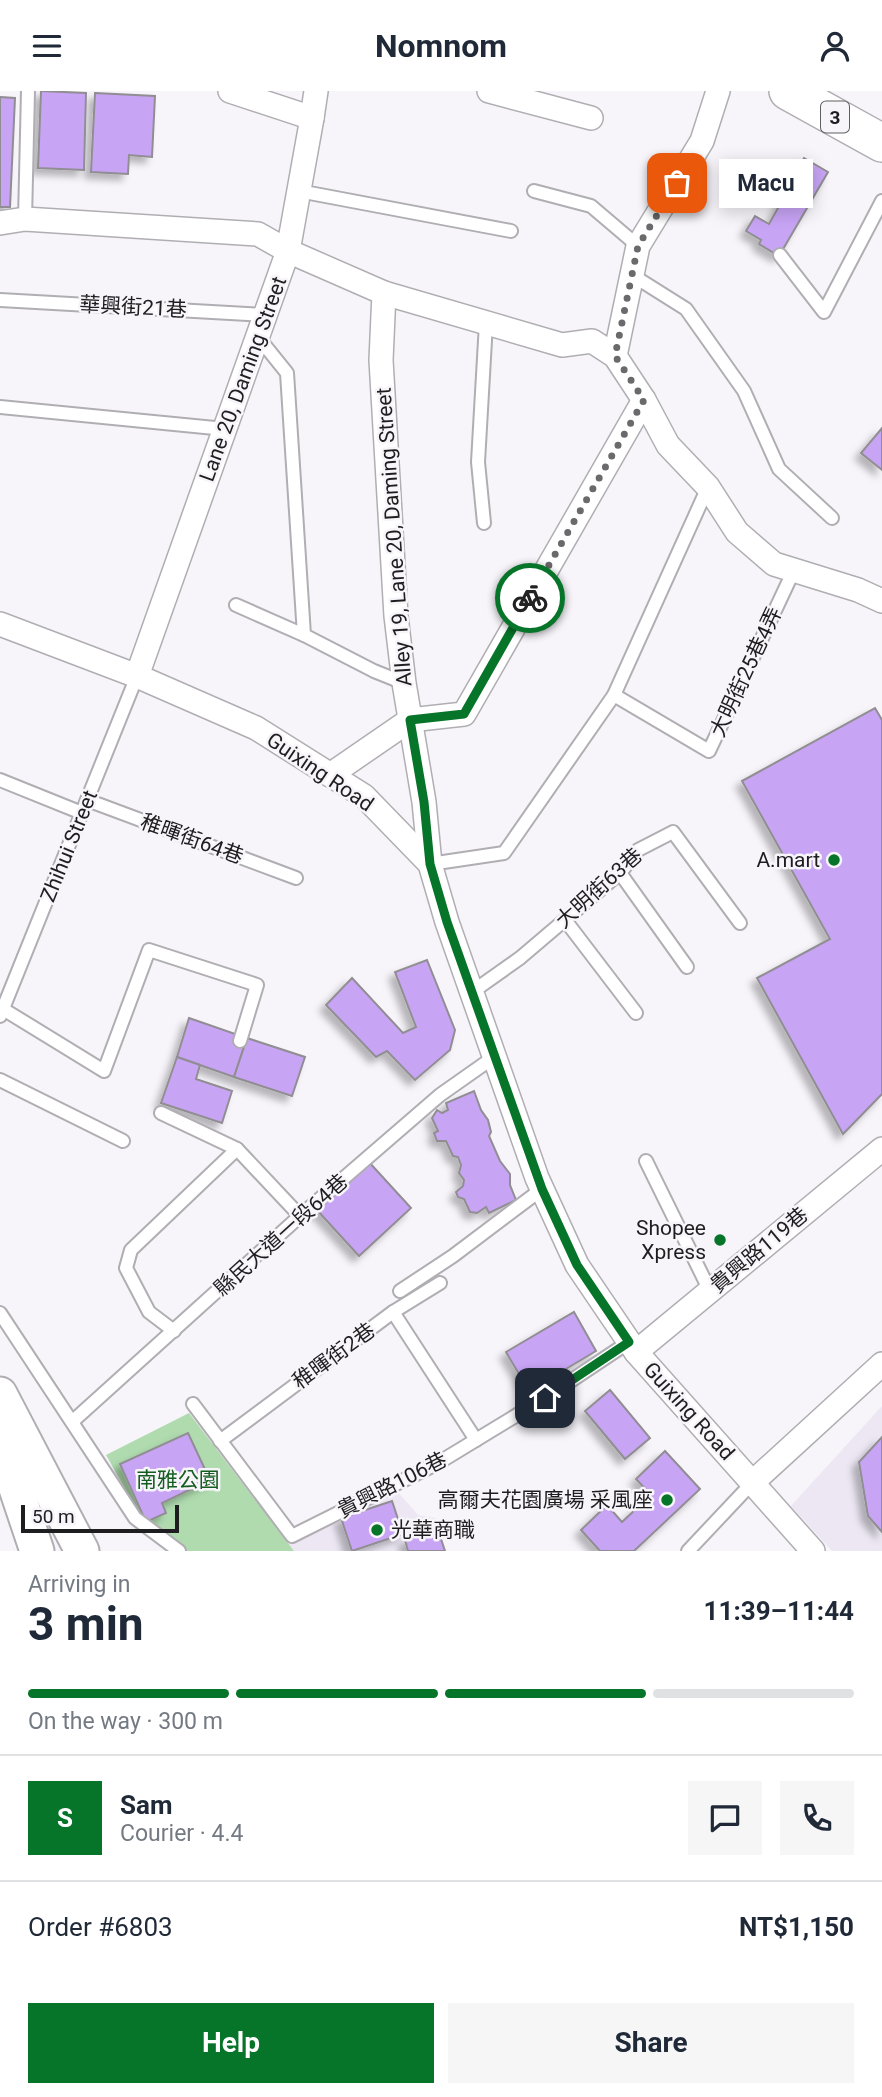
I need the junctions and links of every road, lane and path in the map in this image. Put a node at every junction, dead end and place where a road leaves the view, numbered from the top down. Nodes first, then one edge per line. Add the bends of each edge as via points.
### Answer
1 (28, 91) edge
2 (230, 91) edge
3 (316, 91) edge
4 (489, 91) edge
5 (718, 91) edge
6 (788, 91) edge
7 (527, 96) edge
8 (312, 118) junction
9 (591, 118) dead end
10 (882, 143) edge
11 (299, 191) junction
12 (534, 191) dead end
13 (882, 201) edge
14 (25, 219) junction
15 (0, 223) edge
16 (510, 231) dead end
17 (638, 246) junction
18 (288, 251) junction
19 (780, 255) dead end
20 (632, 275) junction
21 (384, 293) junction
22 (0, 300) edge
23 (266, 315) junction
24 (486, 323) junction
25 (258, 337) junction
26 (615, 356) junction
27 (644, 400) junction
28 (0, 407) edge
29 (225, 429) junction
30 (708, 487) junction
31 (832, 518) dead end
32 (484, 523) dead end
33 (794, 570) junction
34 (882, 601) edge
35 (236, 605) dead end
36 (0, 624) edge
37 (304, 635) junction
38 (137, 676) junction
39 (404, 683) junction
40 (614, 695) junction
41 (410, 720) junction
42 (330, 775) junction
43 (0, 780) edge
44 (84, 806) junction
45 (430, 864) junction
46 (620, 873) junction
47 (296, 878) dead end
48 (565, 920) junction
49 (740, 923) dead end
50 (687, 967) dead end
51 (472, 992) junction
52 (1, 1013) edge
53 (636, 1013) dead end
54 (240, 1041) dead end
55 (494, 1057) junction
56 (0, 1080) edge
57 (161, 1113) dead end
58 (882, 1134) edge
59 (123, 1141) dead end
60 (237, 1149) junction
61 (882, 1149) edge
62 (646, 1161) dead end
63 (542, 1189) junction
64 (300, 1216) junction
65 (440, 1283) dead end
66 (708, 1286) junction
67 (400, 1291) dead end
68 (0, 1313) edge
69 (393, 1313) junction
70 (174, 1331) junction
71 (633, 1347) junction
72 (882, 1364) edge
73 (0, 1394) edge
74 (193, 1404) dead end
75 (73, 1421) junction
76 (476, 1440) junction
77 (0, 1441) edge
78 (219, 1441) junction
79 (753, 1482) junction
80 (0, 1520) edge
81 (36, 1545) edge
82 (65, 1551) edge
83 (82, 1551) edge
84 (179, 1551) edge
85 (688, 1551) edge
86 (813, 1551) edge

1 - 14 lane
2 - 8 street
3 - 8 street
4 - 7 street
5 - 17 street via 702,141
6 - 10 main road, 3
7 - 9 street
8 - 11 street
11 - 16 lane
11 - 18 street
12 - 17 lane via 591,206
13 - 19 lane via 824,312
14 - 15 street
14 - 18 street via 258,234
17 - 20 street
18 - 21 street, Lane 20, Daming Street
18 - 23 street, Lane 20, Daming Street
20 - 26 street
20 - 31 lane via 686,309 744,391 779,469
21 - 24 street, Lane 20, Daming Street
21 - 39 street, Alley 19, Lane 20, Daming Street via 381,360
22 - 23 lane, 華興街21巷
23 - 25 street, Lane 20, Daming Street
24 - 26 street, Lane 20, Daming Street via 562,345 592,341
24 - 32 lane via 478,462
25 - 29 street, Lane 20, Daming Street
25 - 37 lane via 287,373
26 - 27 street
27 - 30 street via 668,445
27 - 41 street via 464,714
28 - 29 lane
29 - 38 street, Lane 20, Daming Street
30 - 33 street via 737,532 774,564
30 - 40 lane
33 - 34 street
33 - 40 lane, 大明街25巷4弄 via 709,751
35 - 37 lane
36 - 38 street, Guixing Road
37 - 39 lane
38 - 42 street, Guixing Road via 256,728
38 - 44 lane, Zhihui Street
39 - 41 street, Alley 19, Lane 20, Daming Street
40 - 45 lane via 504,853
41 - 42 street
41 - 45 street, Alley 19, Lane 20, Daming Street
42 - 45 street, Guixing Road via 365,796
43 - 44 lane, 稚暉街64巷
44 - 47 lane, 稚暉街64巷
44 - 52 lane, Zhihui Street
45 - 51 street, Guixing Road
46 - 48 lane, 大明街63巷
46 - 49 lane, 大明街63巷 via 638,850 673,832
46 - 50 lane
48 - 51 lane, 大明街63巷
48 - 53 lane
51 - 55 street, Guixing Road
52 - 54 lane via 104,1071 149,950 257,985
55 - 63 street, Guixing Road
55 - 64 lane, 縣民大道一段64巷 via 440,1094
56 - 59 lane
57 - 60 lane
58 - 66 street
60 - 64 lane
60 - 70 lane via 131,1250 126,1268 149,1312
61 - 66 street, 貴興路119巷
62 - 66 lane
63 - 67 lane
63 - 71 street, Guixing Road via 577,1265
64 - 70 lane, 縣民大道一段64巷
65 - 69 lane
66 - 71 street, 貴興路119巷
68 - 75 lane
69 - 76 lane, 稚暉街2巷
69 - 78 lane, 稚暉街2巷
70 - 75 lane, 縣民大道一段64巷
71 - 76 lane, 貴興路106巷
71 - 79 street, Guixing Road
72 - 79 street
73 - 83 main road
74 - 78 lane, 貴興路106巷
75 - 84 lane via 135,1518
76 - 78 lane, 貴興路106巷 via 292,1537
77 - 81 main road
79 - 85 lane
79 - 86 street, Guixing Road
80 - 81 main road
81 - 82 main road

